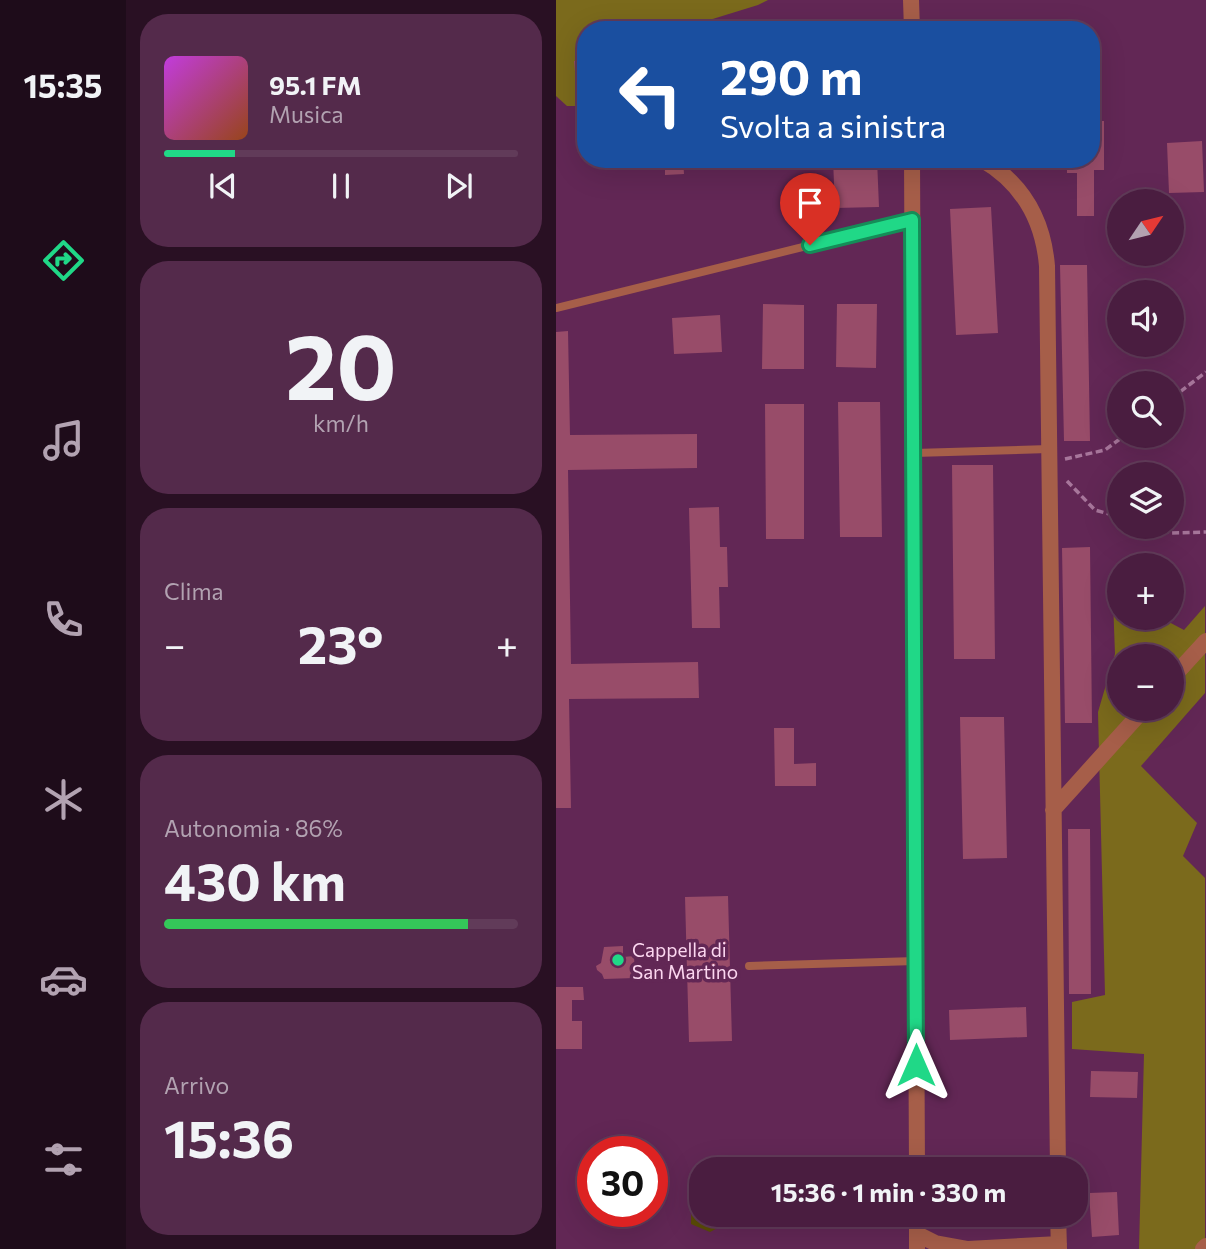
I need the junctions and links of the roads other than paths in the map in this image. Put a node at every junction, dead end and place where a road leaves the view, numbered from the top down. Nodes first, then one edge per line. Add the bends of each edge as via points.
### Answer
1 (911, 0) edge
2 (912, 21) edge
3 (912, 168) edge
4 (995, 168) edge
5 (912, 220) junction
6 (556, 308) edge
7 (914, 453) junction
8 (1049, 456) junction
9 (1205, 641) edge
10 (1184, 665) edge
11 (1134, 721) edge
12 (1053, 810) junction
13 (916, 961) junction
14 (749, 965) dead end
15 (917, 1157) edge
16 (1058, 1157) edge
17 (1058, 1227) edge
18 (917, 1241) edge
19 (1059, 1247) edge

1 - 2 street
3 - 5 street
4 - 8 street via 1023,196 1045,246
5 - 6 lane
5 - 7 street
7 - 8 lane
7 - 13 street
8 - 12 street
9 - 10 street
11 - 12 street
12 - 16 street
13 - 14 lane
13 - 15 street
17 - 19 street
18 - 19 street via 968,1249

